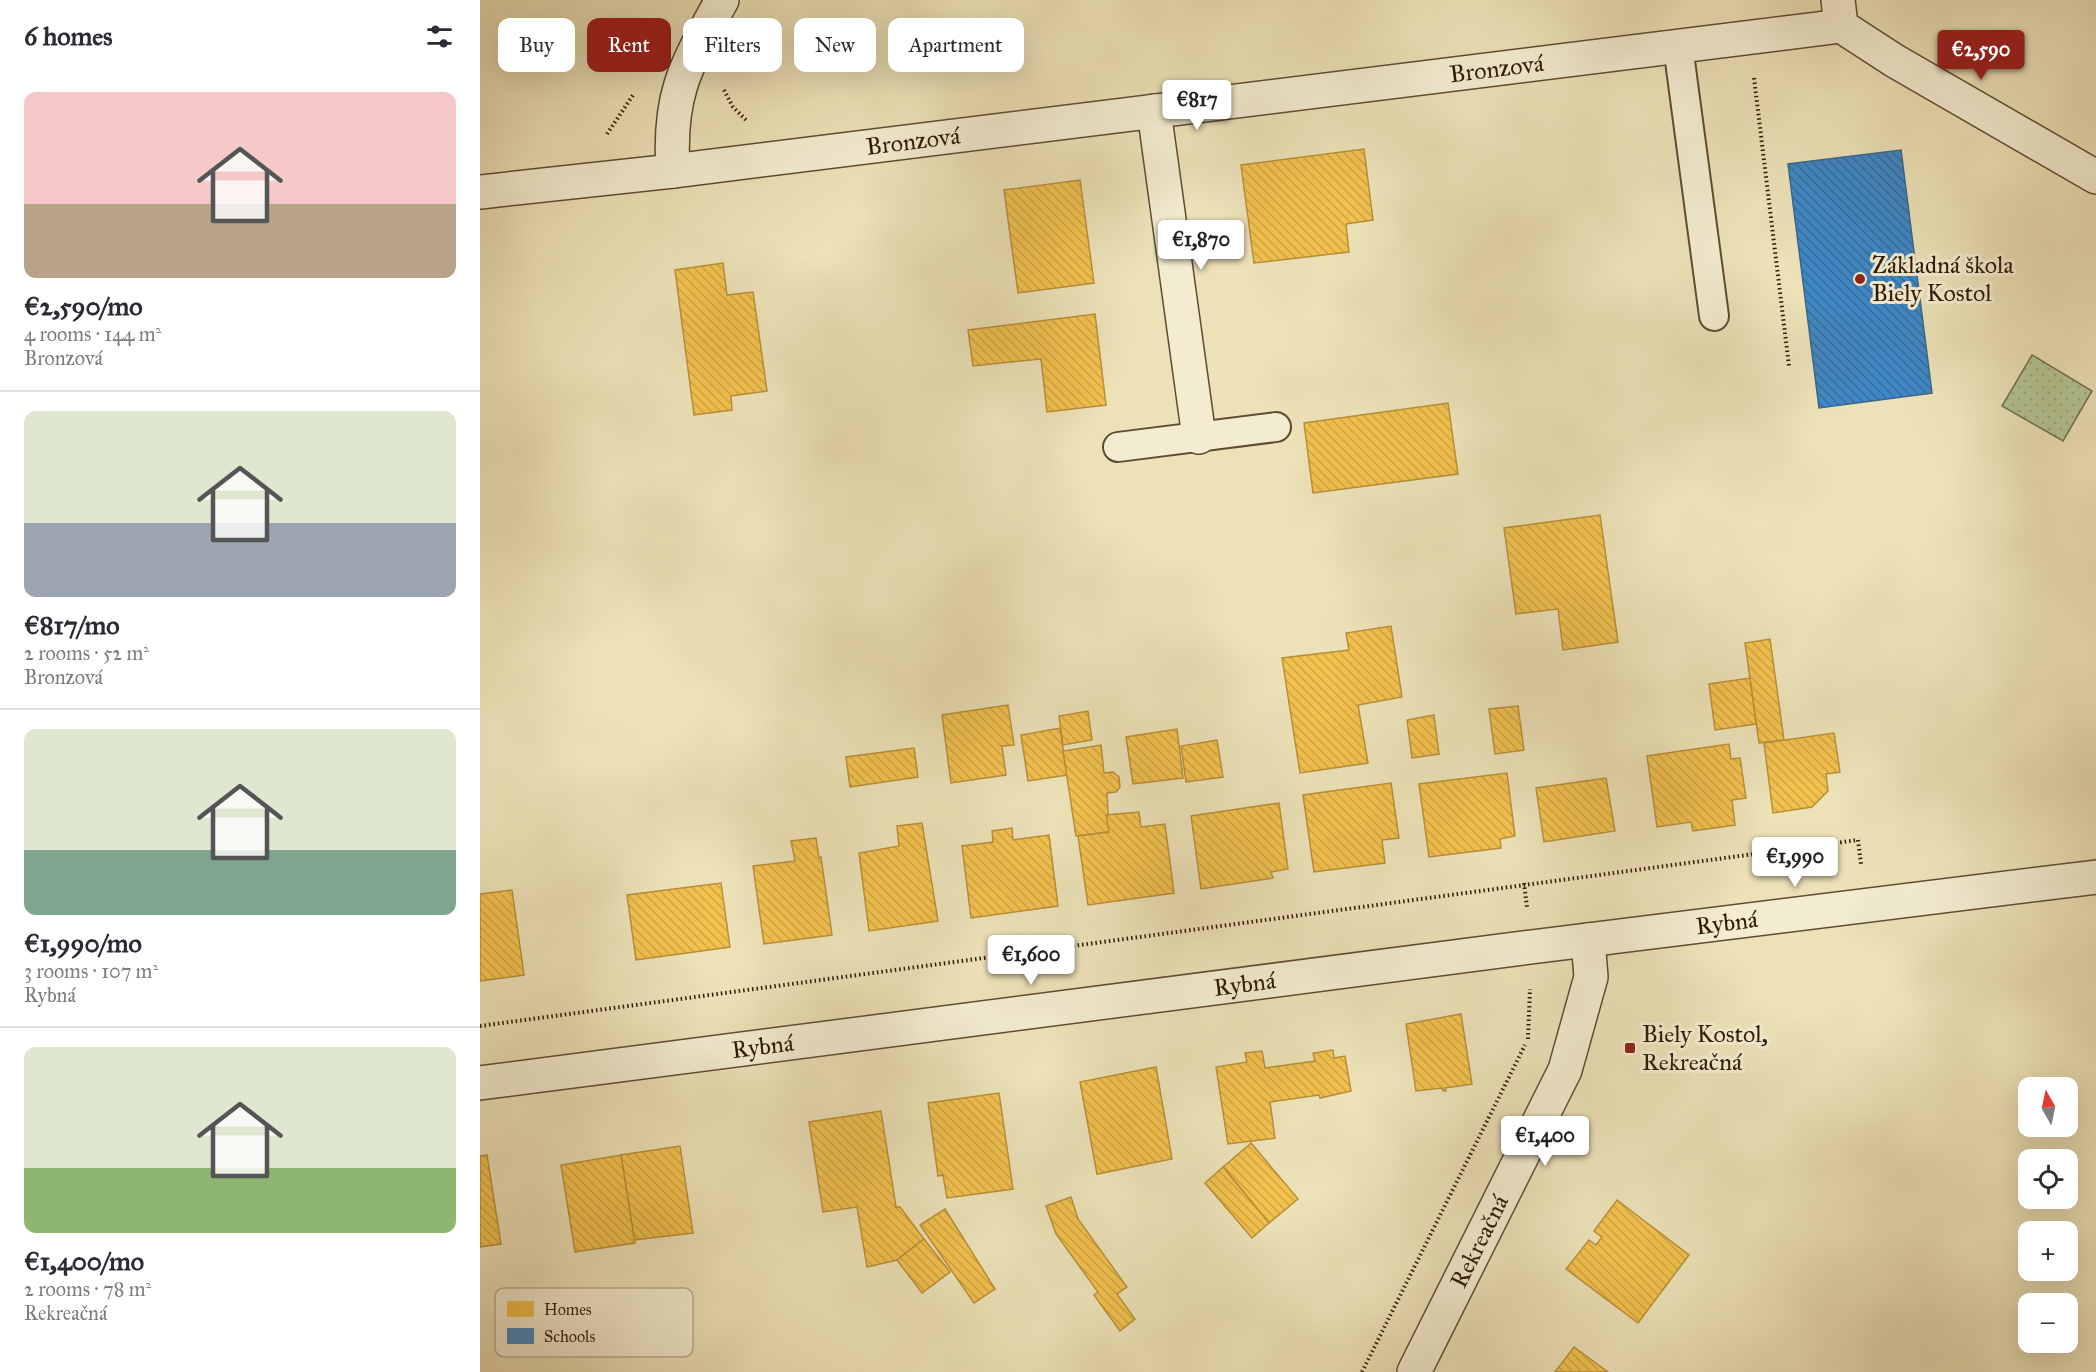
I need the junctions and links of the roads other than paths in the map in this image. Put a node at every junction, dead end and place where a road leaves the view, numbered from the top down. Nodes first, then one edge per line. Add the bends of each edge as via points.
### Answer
1 (722, 0) edge
2 (1840, 13) edge
3 (1678, 46) junction
4 (1154, 111) junction
5 (673, 171) junction
6 (2096, 177) edge
7 (480, 192) edge
8 (1714, 316) dead end
9 (1276, 427) dead end
10 (1199, 437) junction
11 (1118, 447) dead end
12 (2096, 878) edge
13 (1588, 940) junction
14 (480, 1083) edge
15 (1414, 1372) edge

1 - 5 street via 689,59 676,94 671,135
2 - 3 street, Bronzová
2 - 6 street, Bronzová via 1895,61
3 - 4 street, Bronzová
3 - 8 lane
4 - 5 street, Bronzová
4 - 10 street
5 - 7 street, Bronzová
9 - 10 lane
10 - 11 lane
12 - 13 street, Rybná
13 - 14 street, Rybná
13 - 15 street, Rekreačná via 1591,977 1565,1070

